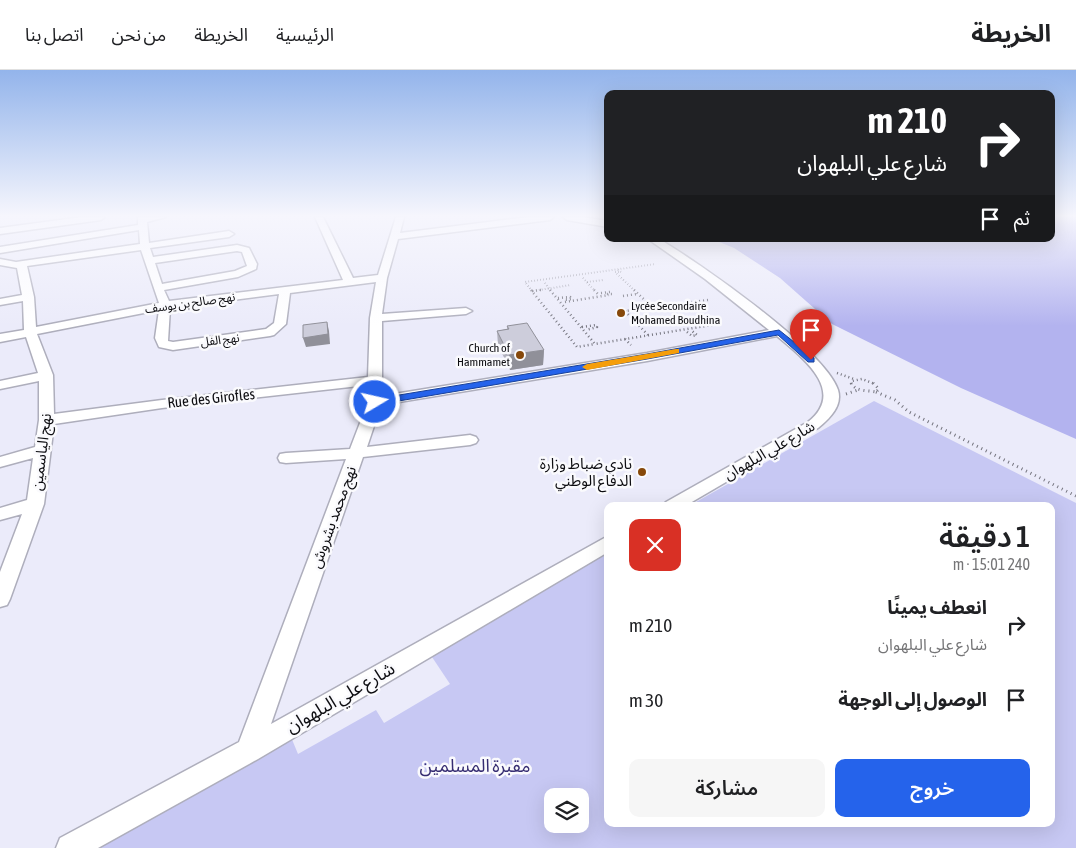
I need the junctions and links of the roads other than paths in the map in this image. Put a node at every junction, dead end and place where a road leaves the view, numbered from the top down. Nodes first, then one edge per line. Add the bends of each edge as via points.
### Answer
1 (101, 253) edge
2 (147, 253) edge
3 (201, 253) edge
4 (247, 253) edge
5 (336, 253) edge
6 (389, 253) edge
7 (674, 253) edge
8 (149, 261) junction
9 (0, 262) edge
10 (19, 265) junction
11 (0, 270) edge
12 (382, 278) junction
13 (349, 282) junction
14 (158, 288) junction
15 (285, 290) junction
16 (28, 297) junction
17 (0, 302) edge
18 (165, 305) junction
19 (466, 311) dead end
20 (376, 318) junction
21 (30, 332) junction
22 (779, 332) junction
23 (0, 338) edge
24 (46, 375) junction
25 (375, 380) junction
26 (0, 385) edge
27 (375, 402) junction
28 (47, 420) junction
29 (470, 440) dead end
30 (44, 450) junction
31 (356, 453) junction
32 (286, 458) dead end
33 (0, 462) edge
34 (679, 502) edge
35 (35, 504) junction
36 (0, 514) edge
37 (604, 545) edge
38 (0, 599) edge
39 (249, 750) junction
40 (70, 848) edge

1 - 10 street
2 - 8 street
3 - 8 street
4 - 14 street via 252,267 246,271
5 - 13 street
6 - 12 street, نهج محمد بشروش
7 - 22 street, شارع علي البلهوان
8 - 14 street
9 - 10 street
10 - 11 street
10 - 16 street, نهج الياسمين
12 - 13 street, نهج صالح بن يوسف
12 - 20 street, نهج محمد بشروش
13 - 15 street, نهج صالح بن يوسف
14 - 18 street
15 - 18 street, نهج صالح بن يوسف
15 - 18 street, نهج الفل via 280,324 264,335 167,346 161,342
16 - 17 street
16 - 21 street, نهج الياسمين
18 - 21 street, نهج صالح بن يوسف
19 - 20 street
20 - 25 street, نهج محمد بشروش
21 - 23 street, نهج صالح بن يوسف
21 - 24 street, نهج الياسمين
22 - 27 street
22 - 34 street, شارع علي البلهوان via 824,374 832,395 828,411 813,425
24 - 26 street
24 - 28 street, نهج الياسمين
25 - 27 street, نهج محمد بشروش
25 - 28 street, Rue des Girofles
27 - 31 street, نهج محمد بشروش
28 - 30 street, نهج الياسمين
29 - 31 street
30 - 33 street
30 - 35 street, نهج الياسمين
31 - 32 street
31 - 39 street, نهج محمد بشروش
35 - 36 street
35 - 38 street, نهج الياسمين
37 - 39 street, شارع علي البلهوان
39 - 40 street, شارع علي البلهوان

